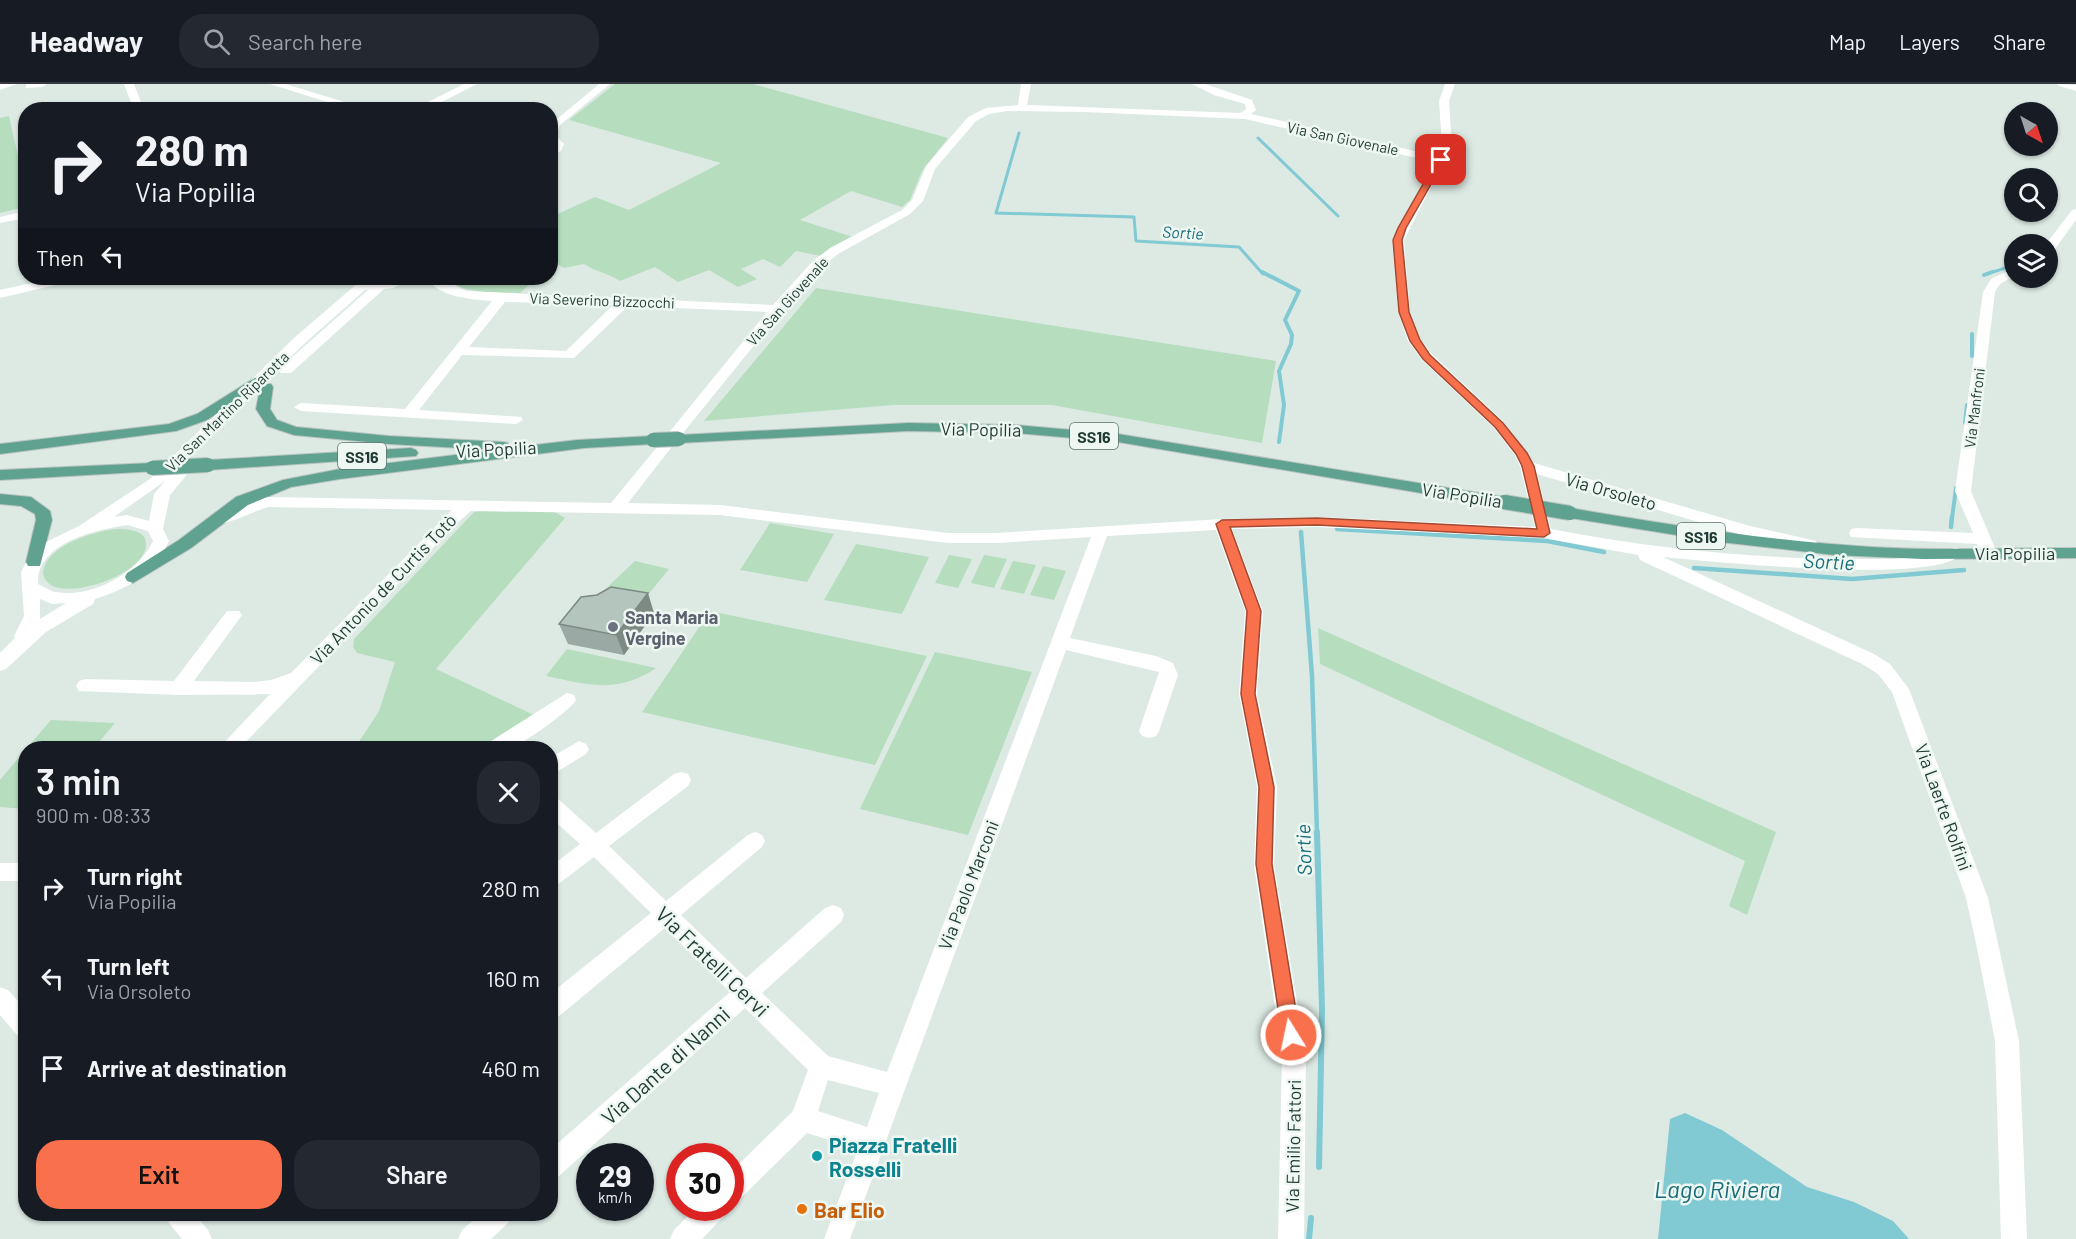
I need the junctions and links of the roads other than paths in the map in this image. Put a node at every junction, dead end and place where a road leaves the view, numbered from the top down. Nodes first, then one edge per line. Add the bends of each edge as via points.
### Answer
1 (12, 84) edge
2 (42, 84) edge
3 (129, 84) edge
4 (275, 84) edge
5 (472, 84) edge
6 (594, 84) edge
7 (605, 84) edge
8 (1026, 84) edge
9 (1197, 84) edge
10 (1450, 84) edge
11 (2062, 84) edge
12 (29, 86) dead end
13 (0, 87) edge
14 (2076, 88) edge
15 (136, 102) edge
16 (338, 102) edge
17 (434, 102) edge
18 (1022, 108) junction
19 (558, 113) edge
20 (1245, 117) junction
21 (558, 122) edge
22 (1441, 160) junction
23 (2076, 212) edge
24 (18, 216) edge
25 (0, 220) edge
26 (2058, 236) edge
27 (2004, 276) edge
28 (38, 285) edge
29 (351, 285) edge
30 (372, 285) edge
31 (385, 285) edge
32 (444, 285) edge
33 (379, 287) junction
34 (0, 294) edge
35 (502, 297) junction
36 (624, 302) junction
37 (776, 309) junction
38 (460, 351) junction
39 (263, 383) junction
40 (301, 407) dead end
41 (408, 414) junction
42 (516, 420) dead end
43 (668, 440) junction
44 (589, 443) junction
45 (0, 448) edge
46 (517, 448) junction
47 (1528, 466) junction
48 (0, 475) edge
49 (0, 499) edge
50 (467, 506) junction
51 (616, 506) junction
52 (1222, 524) junction
53 (156, 527) junction
54 (206, 527) junction
55 (86, 528) junction
56 (1101, 532) junction
57 (1544, 533) junction
58 (1857, 533) dead end
59 (1986, 546) junction
60 (1622, 548) junction
61 (1833, 550) junction
62 (1954, 553) junction
63 (2076, 553) edge
64 (34, 562) junction
65 (133, 577) junction
66 (30, 587) junction
67 (104, 591) junction
68 (233, 615) dead end
69 (1060, 642) junction
70 (17, 645) junction
71 (0, 664) edge
72 (301, 674) junction
73 (85, 686) dead end
74 (178, 688) junction
75 (226, 689) junction
76 (255, 689) junction
77 (567, 700) dead end
78 (268, 707) junction
79 (1149, 731) dead end
80 (236, 741) edge
81 (506, 741) edge
82 (579, 749) dead end
83 (558, 763) edge
84 (681, 780) dead end
85 (558, 811) edge
86 (755, 841) dead end
87 (595, 845) junction
88 (0, 872) edge
89 (18, 872) edge
90 (558, 873) edge
91 (664, 915) junction
92 (833, 915) dead end
93 (746, 992) junction
94 (0, 998) edge
95 (558, 1002) edge
96 (18, 1019) edge
97 (821, 1066) junction
98 (893, 1085) junction
99 (803, 1119) junction
100 (872, 1141) junction
101 (558, 1160) edge
102 (744, 1177) edge
103 (184, 1221) edge
104 (491, 1221) edge
105 (701, 1221) edge
106 (199, 1239) edge
107 (471, 1239) edge
108 (683, 1239) edge
109 (837, 1239) edge
110 (1291, 1239) edge
111 (2014, 1239) edge

1 - 13 street
2 - 12 street
3 - 15 street
4 - 16 street
5 - 17 street
6 - 19 street
7 - 21 street
8 - 18 street
9 - 20 street via 1249,102 1251,110
10 - 22 street via 1444,101 1447,146
11 - 14 street
18 - 20 street, Via San Giovenale
18 - 37 street, Via San Giovenale via 986,111 972,119 930,168 917,201 906,212 834,250
20 - 22 street, Via San Giovenale
22 - 47 street via 1398,240 1404,312 1415,341 1427,357 1499,425
23 - 26 street
24 - 25 street
27 - 59 street, Via Manfroni via 1992,284 1989,292 1963,491
28 - 34 street
29 - 39 street, Via San Martino Riparotta
30 - 33 street
31 - 33 street
32 - 35 street, Via Severino Bizzocchi via 465,295
33 - 39 street, Via San Martino Riparotta
35 - 36 street, Via Severino Bizzocchi
35 - 38 street
36 - 37 street, Via Severino Bizzocchi via 715,303
36 - 38 street via 569,355
37 - 43 street, Via San Giovenale
38 - 41 street
39 - 45 main road via 202,417 171,428
39 - 46 main road via 263,409 272,423 294,431
39 - 53 street, Via San Martino Riparotta via 169,484 162,494
39 - 55 street, Via San Martino Riparotta via 155,482
40 - 41 street
41 - 42 street
43 - 44 main road, Via Popilia / SS16
43 - 51 street, Via San Giovenale
43 - 61 main road, Via Popilia / SS16, bridge via 908,428 1016,429 1118,438 1719,539
44 - 46 main road, Via Popilia / SS16
44 - 54 main road via 306,478 242,501
46 - 48 main road, Via Popilia / SS16, bridge
47 - 57 street
47 - 61 street, Via Orsoleto via 1748,531
49 - 64 main road via 25,501 42,511 44,520
50 - 51 street, Via Popilia
50 - 54 street, Via Popilia via 267,502
50 - 72 street, Via Antonio de Curtis Totò
51 - 56 street, Via Popilia via 732,511 948,538
52 - 56 street, Via Popilia
52 - 57 street, Via Popilia via 1317,522
52 - 110 street, Via Emilio Fattori via 1254,611 1248,694 1267,787 1264,864 1294,1055
53 - 55 street via 128,520
53 - 65 street, Via San Martino Riparotta via 163,541 160,550
54 - 65 main road
55 - 64 street via 65,537
56 - 69 street, Via Paolo Marconi
57 - 60 street, Via Popilia
58 - 59 street, Via Popilia
59 - 62 main road, Via Popilia / SS16
59 - 63 main road, Via Popilia / SS16
60 - 62 street, Via Popilia via 1749,560 1871,565 1941,559
60 - 111 street, Via Laerte Rolfini via 1652,558 1868,659 1884,669 1900,689 1977,898 1986,938 2007,1041
61 - 62 main road, Via Popilia / SS16
64 - 66 street via 27,580
65 - 67 street
66 - 67 street via 36,593 58,599
66 - 70 street via 33,616
67 - 70 street via 58,614
68 - 74 street
69 - 79 street via 1167,668 1169,675
69 - 98 street, Via Paolo Marconi
70 - 71 street
72 - 76 street via 273,687
72 - 78 street, Via Antonio de Curtis Totò
73 - 74 street
74 - 75 street
75 - 76 street
75 - 78 street
76 - 78 street
77 - 81 street
78 - 80 street, Via Antonio de Curtis Totò
82 - 83 street
84 - 87 street
85 - 87 street, Via Fratelli Cervi
86 - 91 street
87 - 90 street
87 - 91 street, Via Fratelli Cervi
88 - 89 street
91 - 93 street, Via Fratelli Cervi
91 - 95 street
92 - 93 street, Via Dante di Nanni
93 - 97 street, Via Fratelli Cervi
93 - 101 street, Via Dante di Nanni
94 - 96 street
97 - 98 street, Via Fratelli Cervi
97 - 99 street
98 - 100 street, Via Paolo Marconi
99 - 100 street
99 - 102 street
100 - 109 street, Via Paolo Marconi
103 - 106 street
104 - 107 street
105 - 108 street

